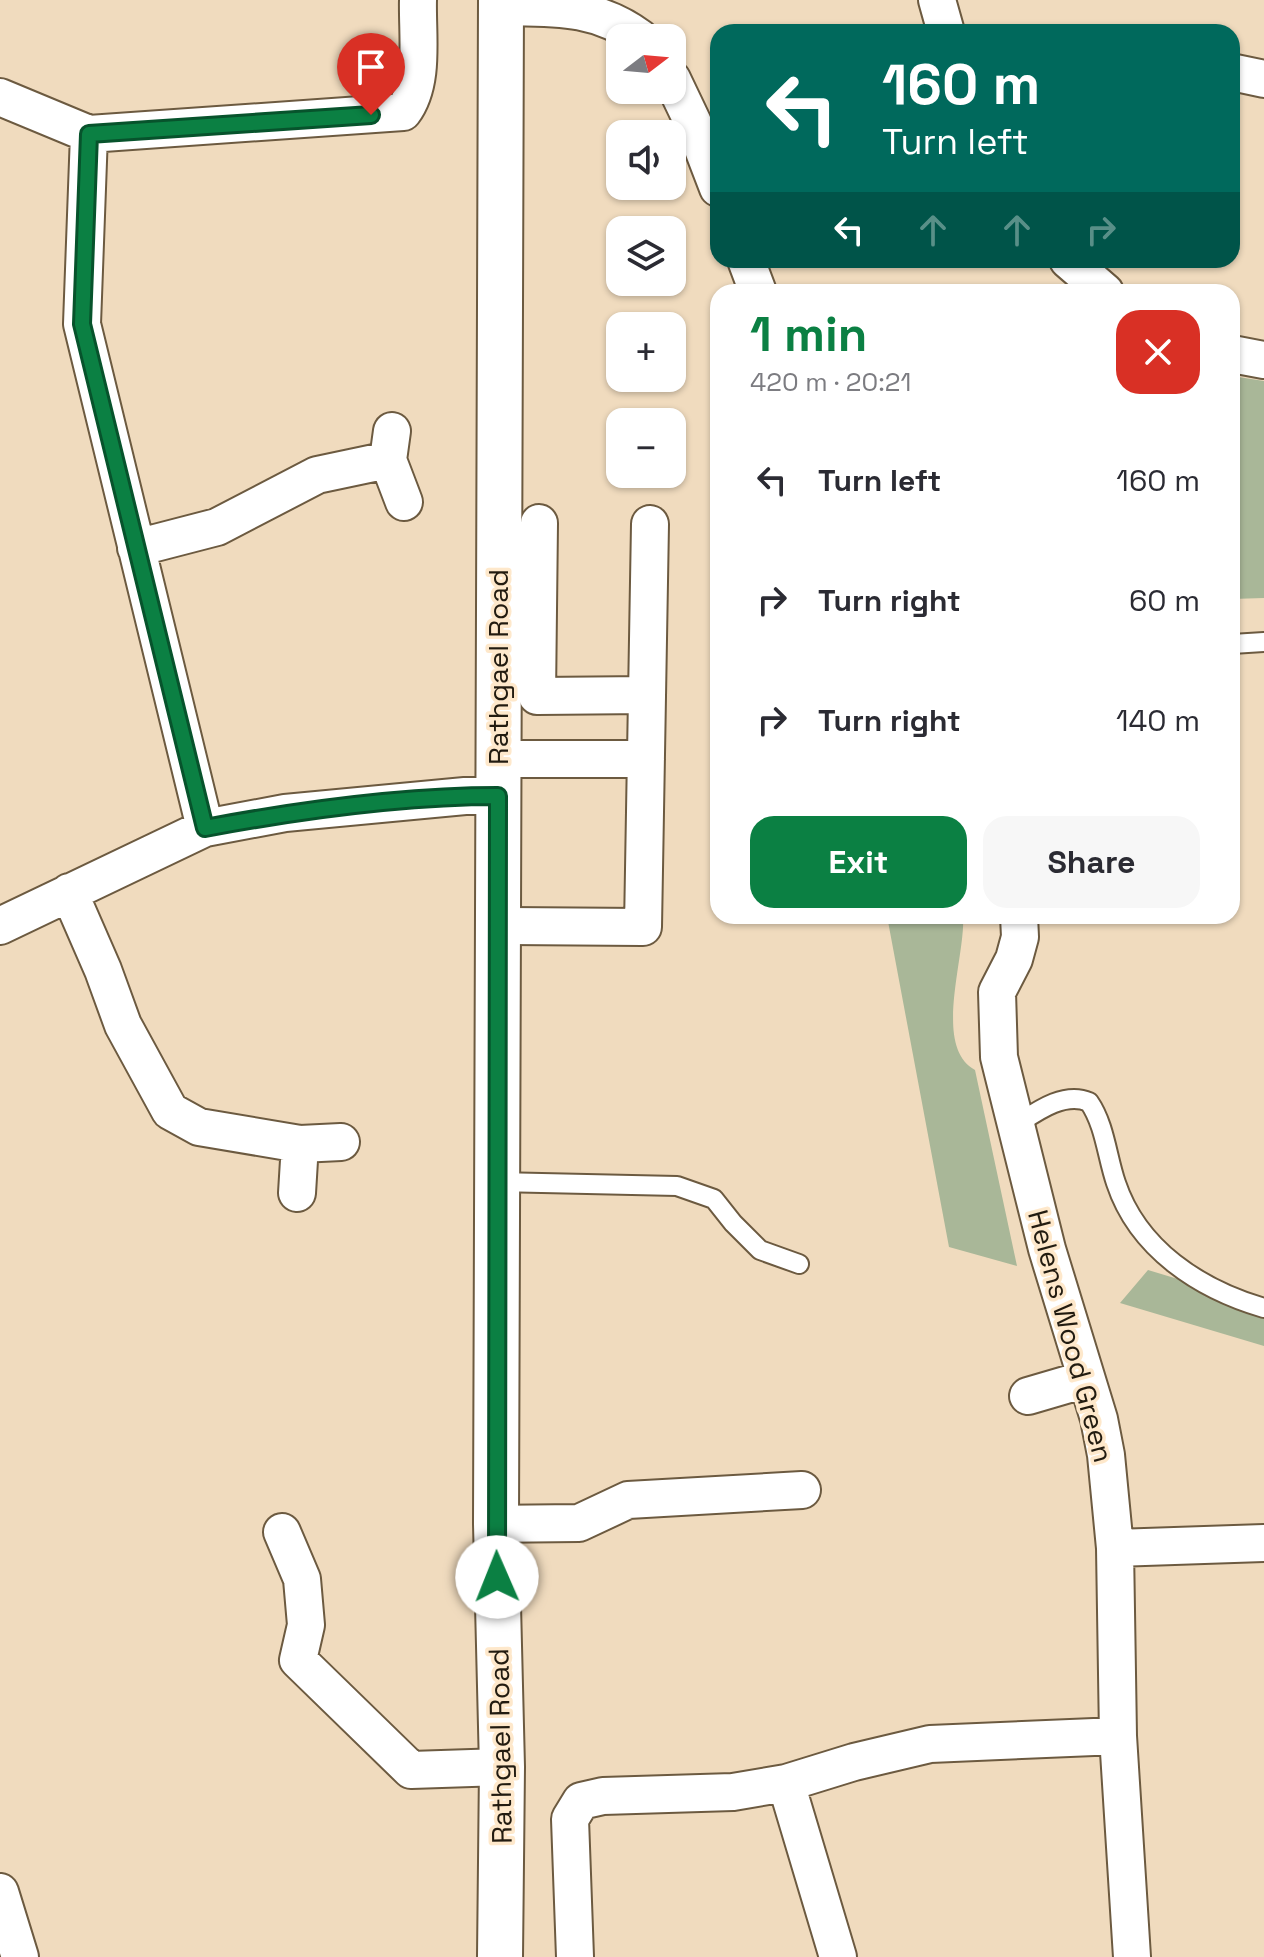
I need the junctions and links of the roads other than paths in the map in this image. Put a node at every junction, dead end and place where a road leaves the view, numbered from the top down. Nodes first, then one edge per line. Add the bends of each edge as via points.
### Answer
1 (418, 0) edge
2 (937, 0) edge
3 (501, 4) edge
4 (619, 24) edge
5 (944, 24) edge
6 (0, 97) edge
7 (684, 104) edge
8 (89, 134) junction
9 (710, 167) edge
10 (1077, 268) edge
11 (1096, 284) edge
12 (1240, 356) edge
13 (1264, 360) edge
14 (404, 502) dead end
15 (539, 523) dead end
16 (650, 524) dead end
17 (136, 548) junction
18 (1264, 642) edge
19 (1240, 644) edge
20 (647, 695) junction
21 (646, 759) junction
22 (498, 778) junction
23 (205, 828) junction
24 (69, 892) junction
25 (1019, 924) edge
26 (0, 926) edge
27 (498, 926) junction
28 (1016, 1125) junction
29 (341, 1142) dead end
30 (300, 1144) junction
31 (499, 1182) junction
32 (297, 1193) dead end
33 (799, 1264) dead end
34 (1264, 1308) edge
35 (1086, 1379) junction
36 (1028, 1396) dead end
37 (781, 1502) dead end
38 (496, 1524) junction
39 (282, 1532) dead end
40 (1264, 1543) edge
41 (1115, 1548) junction
42 (1118, 1736) junction
43 (502, 1767) junction
44 (786, 1783) junction
45 (0, 1892) edge
46 (20, 1957) edge
47 (500, 1957) edge
48 (575, 1957) edge
49 (838, 1957) edge
50 (1132, 1957) edge

1 - 8 street via 416,84 403,112
2 - 5 street
3 - 4 street via 593,13
3 - 22 street, Rathgael Road
6 - 8 street
7 - 9 street
8 - 17 street via 82,324
10 - 11 street
12 - 13 street
14 - 17 street via 390,445 317,475 217,527
15 - 20 street via 537,696
16 - 20 street
17 - 23 street
18 - 19 lane
20 - 21 street
21 - 22 street
21 - 27 street via 643,927
22 - 23 street via 465,796 285,813
22 - 27 street, Rathgael Road
23 - 24 street
24 - 26 street
24 - 30 street via 123,1025 170,1111 199,1127
25 - 28 street, Helens Wood Green via 1014,959 997,992 995,1011 999,1057
27 - 31 street, Rathgael Road
28 - 34 lane via 1058,1102 1089,1102 1125,1205 1144,1236 1185,1273
28 - 35 street, Helens Wood Green
29 - 30 street
30 - 32 street
31 - 33 lane via 677,1186 714,1199 760,1250
31 - 38 street, Rathgael Road
35 - 36 street
35 - 41 street, Helens Wood Green via 1106,1455
37 - 38 street via 628,1500 579,1523
38 - 43 street, Rathgael Road
39 - 43 street via 302,1579 306,1625 298,1660 411,1770
40 - 41 street
41 - 42 street, Helens Wood Green
42 - 44 street via 930,1744
42 - 50 street, Helens Wood Green
43 - 47 street, Rathgael Road
44 - 48 street via 733,1792 581,1801 570,1819
44 - 49 street
45 - 46 street

